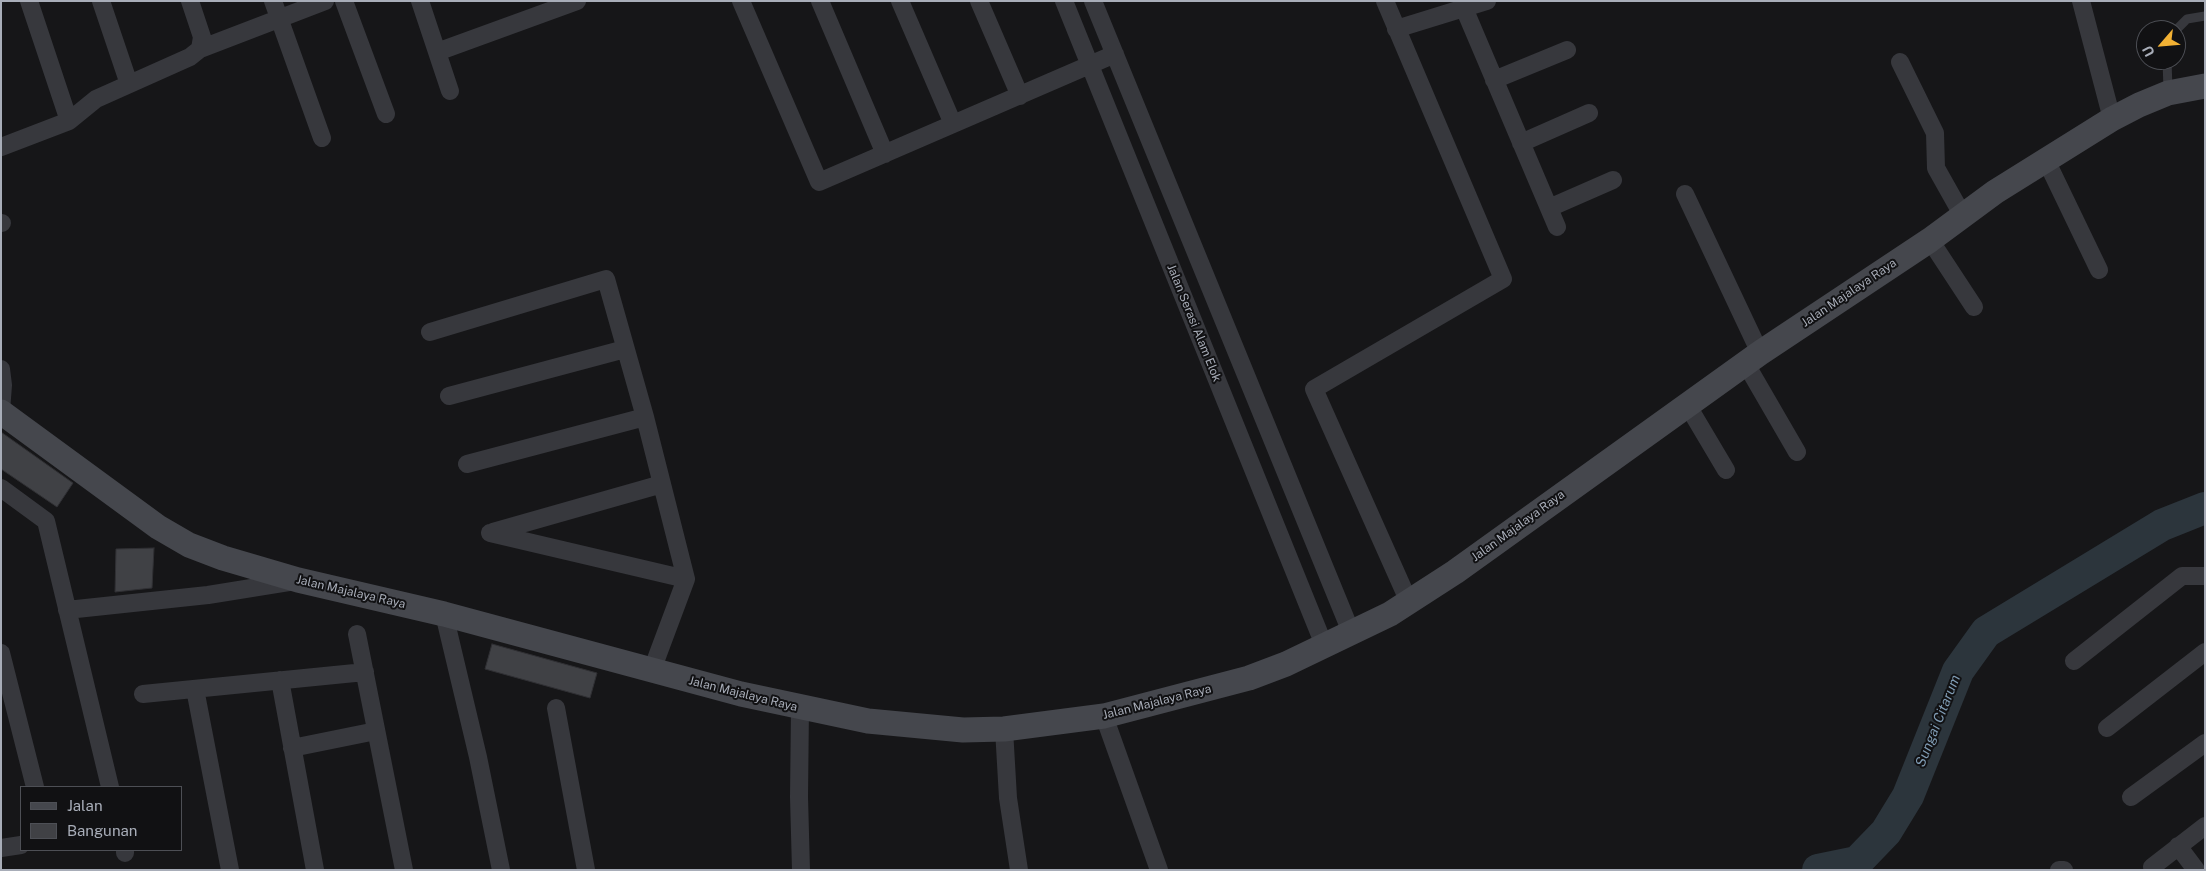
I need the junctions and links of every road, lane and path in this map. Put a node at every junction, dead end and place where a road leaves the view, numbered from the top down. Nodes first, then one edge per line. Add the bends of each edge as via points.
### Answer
1 (29, 1) edge
2 (101, 1) edge
3 (190, 1) edge
4 (325, 1) edge
5 (344, 1) edge
6 (420, 1) edge
7 (577, 1) edge
8 (741, 1) edge
9 (820, 1) edge
10 (900, 1) edge
11 (979, 1) edge
12 (1064, 1) edge
13 (1093, 1) edge
14 (1385, 1) edge
15 (1487, 1) edge
16 (2081, 1) edge
17 (1464, 8) junction
18 (276, 10) edge
19 (2205, 16) edge
20 (2186, 20) edge
21 (1396, 29) junction
22 (200, 49) junction
23 (1567, 50) dead end
24 (437, 52) junction
25 (1116, 54) junction
26 (1900, 62) dead end
27 (1090, 65) junction
28 (2167, 70) edge
29 (1494, 80) junction
30 (129, 84) junction
31 (2205, 86) edge
32 (450, 91) dead end
33 (2168, 93) junction
34 (1020, 96) junction
35 (1589, 113) dead end
36 (386, 114) dead end
37 (2112, 118) junction
38 (69, 121) junction
39 (953, 124) junction
40 (322, 138) dead end
41 (1521, 143) junction
42 (2, 145) edge
43 (884, 154) junction
44 (2046, 160) junction
45 (1613, 180) dead end
46 (1684, 194) dead end
47 (1548, 208) junction
48 (1963, 216) junction
49 (1557, 228) dead end
50 (1930, 240) junction
51 (2099, 270) dead end
52 (1974, 307) dead end
53 (430, 332) dead end
54 (625, 349) junction
55 (1753, 358) junction
56 (1, 369) edge
57 (449, 396) dead end
58 (1688, 406) junction
59 (1, 411) edge
60 (645, 417) junction
61 (1798, 452) dead end
62 (468, 464) dead end
63 (1726, 470) dead end
64 (662, 484) junction
65 (1, 488) edge
66 (1323, 567) junction
67 (2205, 576) edge
68 (1296, 577) junction
69 (686, 579) junction
70 (298, 580) junction
71 (1409, 602) junction
72 (67, 610) junction
73 (444, 614) junction
74 (1351, 632) junction
75 (357, 634) dead end
76 (1324, 645) junction
77 (2205, 652) edge
78 (1, 653) edge
79 (2074, 661) dead end
80 (652, 670) junction
81 (365, 672) junction
82 (280, 680) junction
83 (196, 689) junction
84 (143, 694) dead end
85 (556, 708) dead end
86 (800, 708) junction
87 (1104, 716) junction
88 (2107, 728) dead end
89 (1004, 729) junction
90 (376, 731) junction
91 (2205, 743) edge
92 (292, 748) junction
93 (35, 786) edge
94 (110, 786) edge
95 (2131, 797) dead end
96 (2205, 826) edge
97 (20, 845) edge
98 (2178, 846) junction
99 (1, 848) edge
100 (2152, 867) dead end
101 (230, 870) edge
102 (315, 870) edge
103 (404, 870) edge
104 (500, 870) edge
105 (586, 870) edge
106 (801, 870) edge
107 (1019, 870) edge
108 (1158, 870) edge
109 (2059, 870) edge
110 (2064, 870) edge
111 (2196, 870) edge

1 - 38 street
2 - 30 street
3 - 22 street via 202,37
4 - 18 street
5 - 36 street
6 - 24 street
7 - 24 street
8 - 43 street via 819,182
9 - 43 street
10 - 39 street
11 - 34 street
12 - 27 street, Jalan Serasi Alam Elok
13 - 25 street
14 - 21 street
15 - 17 street
16 - 37 street
17 - 21 street
17 - 29 street
18 - 22 street
18 - 40 street
19 - 20 lane
21 - 71 street via 1503,279 1314,389
22 - 30 street via 190,57
23 - 29 street
24 - 32 street
25 - 27 street
25 - 66 street
26 - 48 street via 1935,133 1936,168
27 - 34 street
27 - 68 street, Jalan Serasi Alam Elok
28 - 33 lane
29 - 41 street
30 - 38 street via 96,99
31 - 33 street, Jalan Majalaya Raya
33 - 37 street, Jalan Majalaya Raya
34 - 39 street
35 - 41 street
37 - 44 street, Jalan Majalaya Raya
38 - 42 street
39 - 43 street
41 - 47 street
44 - 48 street, Jalan Majalaya Raya
44 - 51 street
45 - 47 street
46 - 55 street
47 - 49 street
48 - 50 street, Jalan Majalaya Raya
50 - 52 street
50 - 55 street, Jalan Majalaya Raya
53 - 54 street via 606,279
54 - 57 street
54 - 60 street
55 - 58 street, Jalan Majalaya Raya
55 - 61 street
56 - 59 street
58 - 63 street
58 - 71 street, Jalan Majalaya Raya
59 - 70 street, Jalan Majalaya Raya via 107,492 189,545
60 - 62 street
60 - 64 street
64 - 69 street
64 - 69 street via 490,533
65 - 72 street via 46,521
66 - 68 street
66 - 74 street
67 - 79 street via 2182,576
68 - 76 street, Jalan Serasi Alam Elok
69 - 80 street
70 - 72 street via 208,595
70 - 73 street, Jalan Majalaya Raya
71 - 74 street, Jalan Majalaya Raya
72 - 94 street
73 - 80 street, Jalan Majalaya Raya
73 - 104 street via 478,757
74 - 76 street, Jalan Majalaya Raya
75 - 81 street
76 - 87 street, Jalan Majalaya Raya via 1249,678
77 - 88 street
78 - 93 street
80 - 86 street, Jalan Majalaya Raya
81 - 82 street
81 - 90 street
82 - 83 street
82 - 92 street
83 - 84 street
83 - 101 street
85 - 105 street
86 - 89 street, Jalan Majalaya Raya via 868,721 963,730
86 - 106 street
87 - 89 street, Jalan Majalaya Raya
87 - 108 street
89 - 107 street via 1008,798
90 - 92 street
90 - 103 street
91 - 95 street
92 - 102 street
96 - 98 street
97 - 99 street
98 - 100 street
98 - 111 street
109 - 110 street

